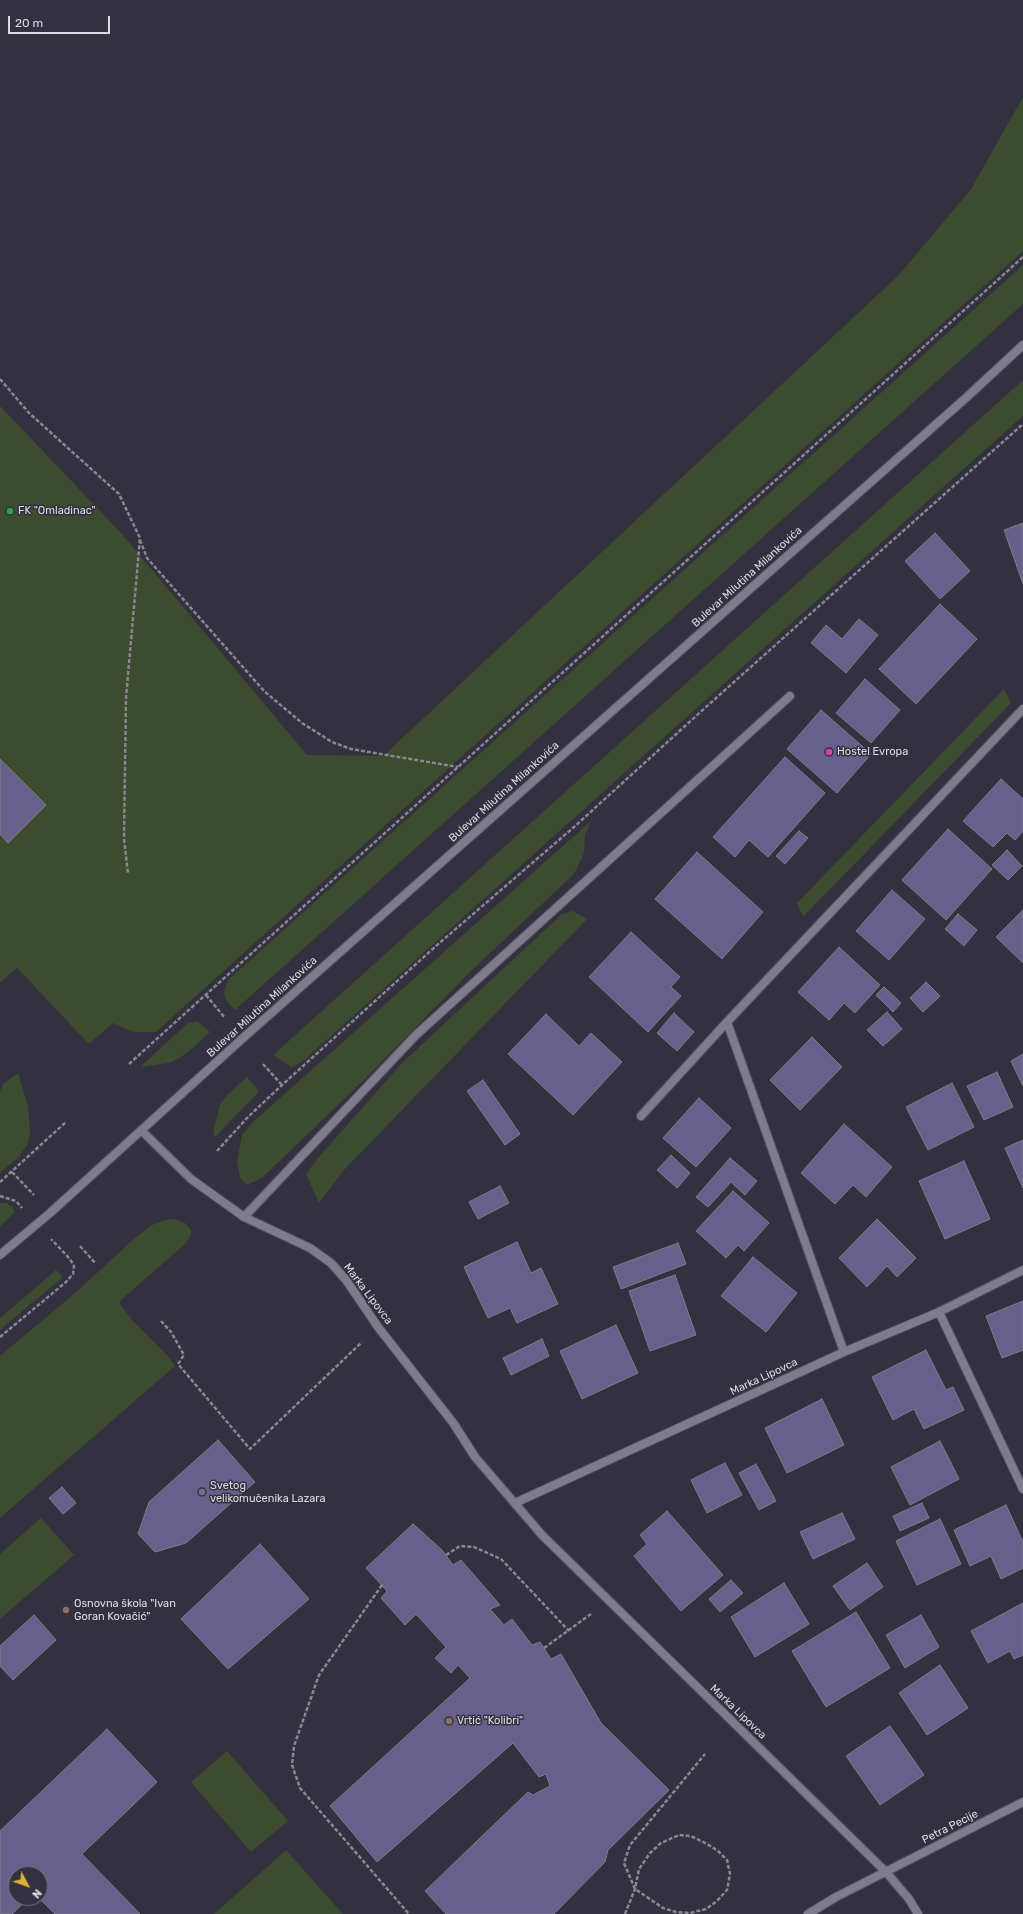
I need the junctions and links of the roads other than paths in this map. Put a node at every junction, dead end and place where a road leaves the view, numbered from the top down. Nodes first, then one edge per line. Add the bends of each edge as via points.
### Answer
1 (1023, 345) edge
2 (790, 696) dead end
3 (1023, 709) edge
4 (727, 1022) junction
5 (641, 1116) dead end
6 (142, 1130) junction
7 (244, 1217) junction
8 (0, 1255) edge
9 (1023, 1270) edge
10 (939, 1312) junction
11 (844, 1352) junction
12 (1023, 1489) edge
13 (515, 1504) junction
14 (1023, 1802) edge
15 (886, 1872) junction
16 (808, 1914) edge
17 (918, 1914) edge

1 - 6 street, Bulevar Milutina Milankovića
2 - 7 street via 416,1035
3 - 4 street
4 - 5 street
4 - 11 street
6 - 7 street, Marka Lipovca via 191,1179
6 - 8 street, Bulevar Milutina Milankovića
7 - 13 street, Marka Lipovca via 310,1248 330,1263 346,1280 378,1327 454,1424 475,1457
9 - 10 street, Marka Lipovca
10 - 11 street, Marka Lipovca
10 - 12 street
11 - 13 street, Marka Lipovca
13 - 15 street, Marka Lipovca via 542,1535
14 - 15 street, Petra Pecije
15 - 16 street
15 - 17 street, Marka Lipovca

